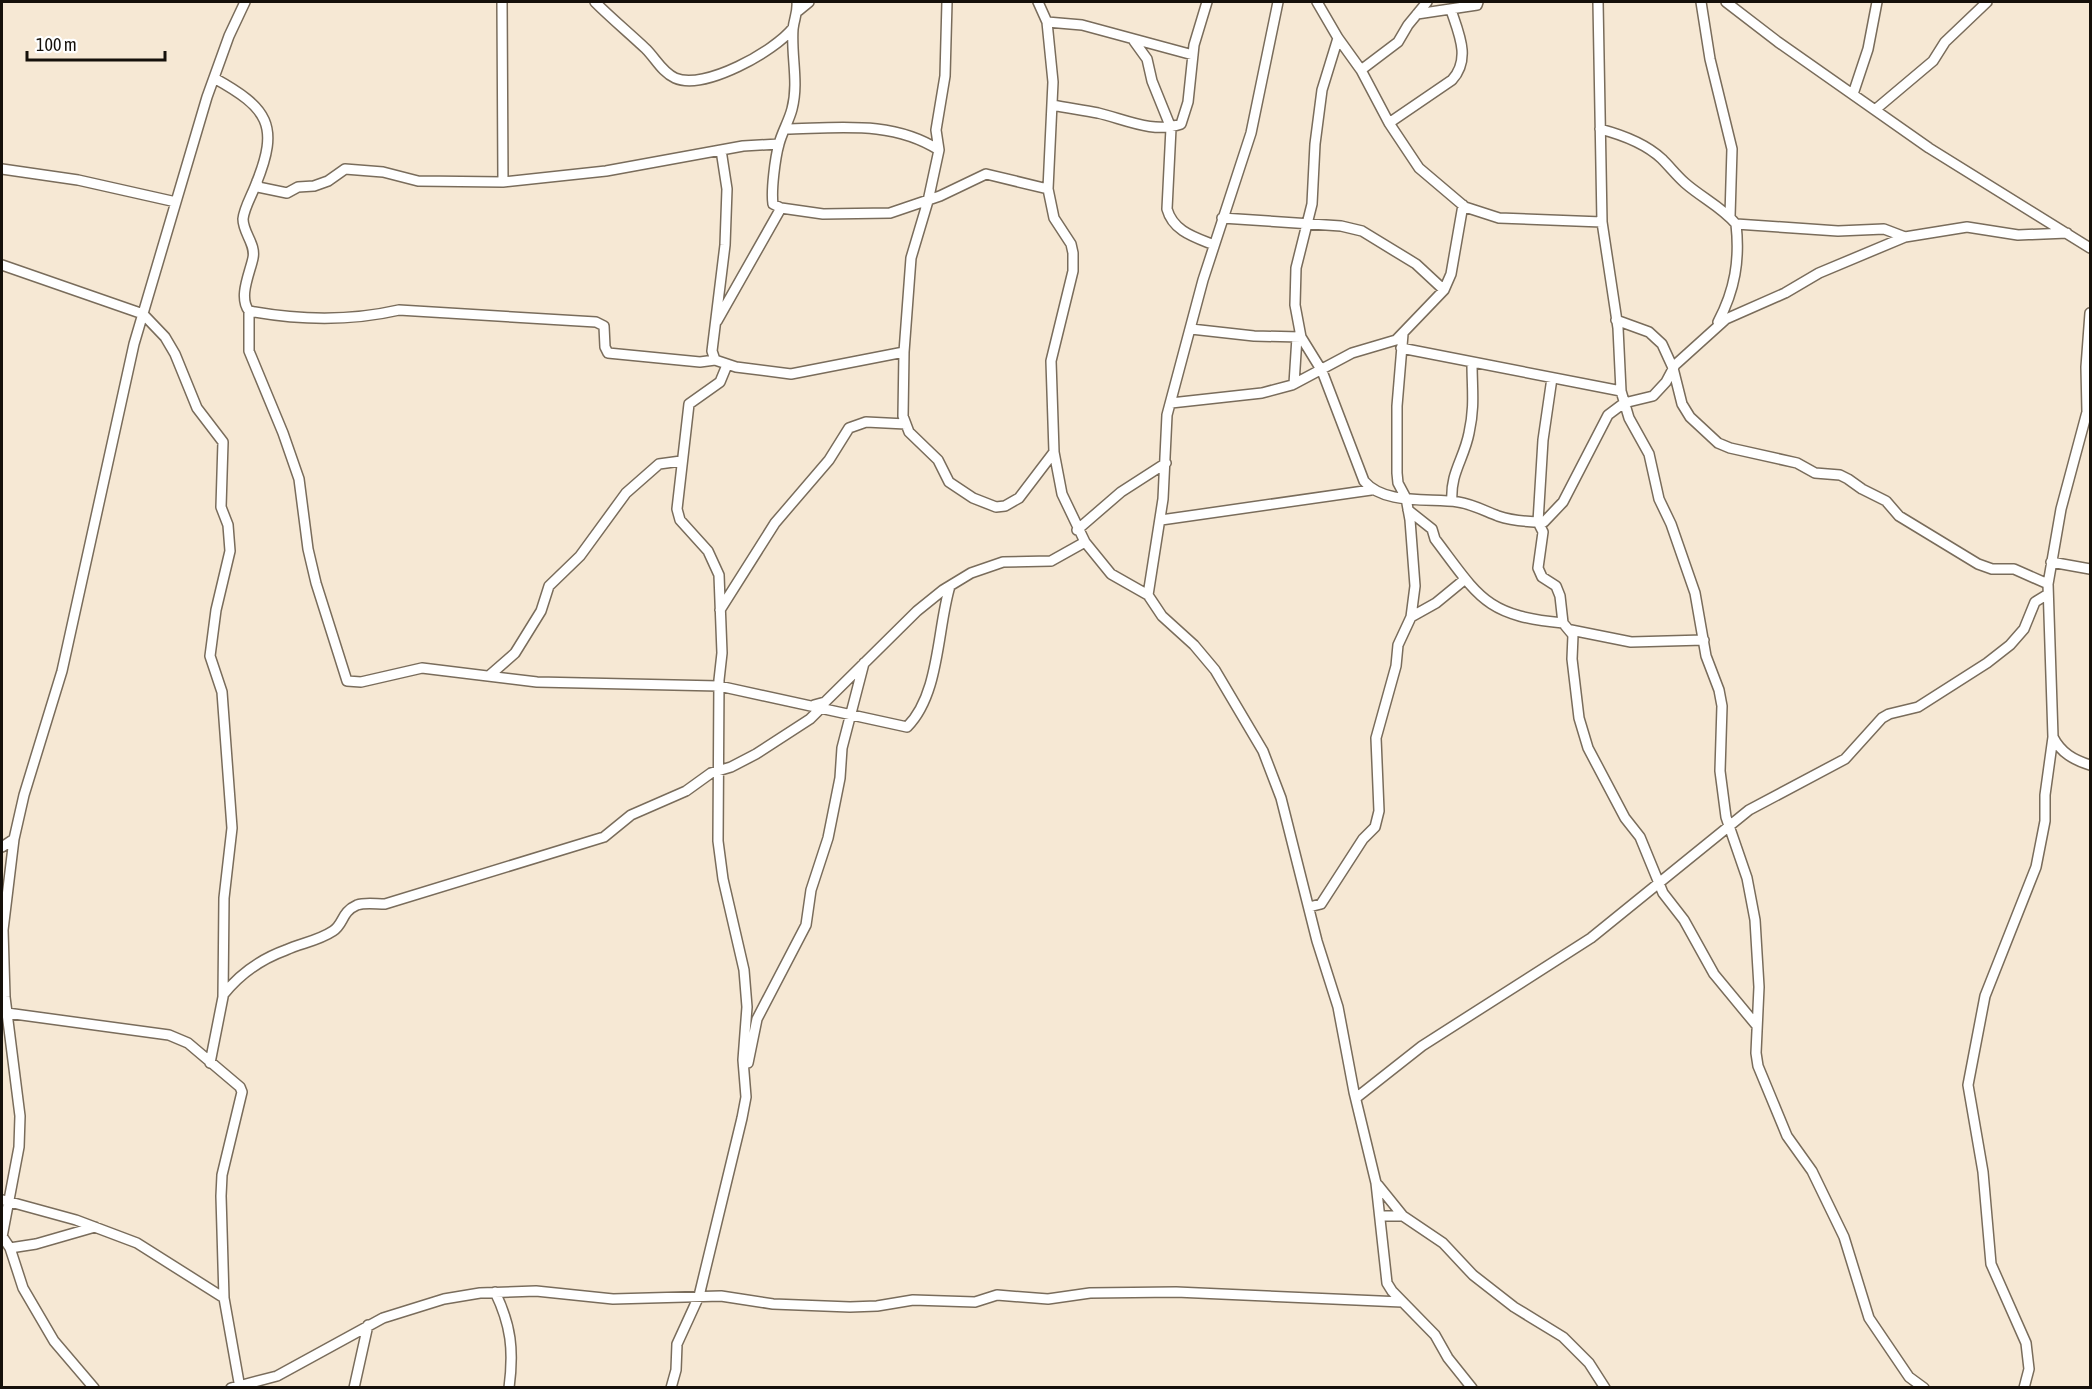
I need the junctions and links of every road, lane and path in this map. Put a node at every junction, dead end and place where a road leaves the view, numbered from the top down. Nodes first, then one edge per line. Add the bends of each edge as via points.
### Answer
1 (245, 2) edge
2 (502, 2) edge
3 (595, 2) edge
4 (809, 2) edge
5 (947, 2) edge
6 (1038, 2) edge
7 (1207, 2) edge
8 (1317, 2) edge
9 (1427, 2) edge
10 (1478, 2) edge
11 (1598, 2) edge
12 (1701, 2) edge
13 (1726, 2) edge
14 (1877, 2) edge
15 (1987, 2) edge
16 (1275, 3) edge
17 (798, 6) edge
18 (1451, 10) junction
19 (1417, 14) junction
20 (1047, 22) junction
21 (793, 28) junction
22 (1338, 38) junction
23 (1134, 41) junction
24 (1193, 55) junction
25 (1361, 70) junction
26 (214, 78) junction
27 (1853, 94) junction
28 (1052, 105) junction
29 (1876, 110) junction
30 (1389, 123) junction
31 (1171, 128) junction
32 (785, 129) junction
33 (1599, 129) junction
34 (779, 144) junction
35 (721, 150) junction
36 (939, 150) junction
37 (2, 169) edge
38 (257, 181) junction
39 (503, 182) junction
40 (1048, 189) junction
41 (928, 201) junction
42 (176, 202) junction
43 (1463, 205) junction
44 (781, 208) junction
45 (1222, 218) junction
46 (1733, 220) junction
47 (1602, 222) junction
48 (1308, 225) junction
49 (2067, 233) junction
50 (1905, 237) junction
51 (1214, 245) junction
52 (2091, 248) edge
53 (2, 265) edge
54 (1444, 290) junction
55 (249, 311) junction
56 (2091, 313) edge
57 (143, 314) junction
58 (1616, 320) junction
59 (715, 324) junction
60 (1716, 327) junction
61 (1191, 329) junction
62 (1402, 334) junction
63 (1299, 337) junction
64 (1401, 348) junction
65 (904, 352) junction
66 (715, 360) junction
67 (1472, 363) junction
68 (727, 365) junction
69 (1673, 368) junction
70 (1322, 371) junction
71 (1552, 378) junction
72 (1294, 384) junction
73 (1621, 391) junction
74 (1624, 403) junction
75 (1171, 404) junction
76 (906, 424) junction
77 (1054, 452) junction
78 (681, 461) junction
79 (1166, 463) junction
80 (1371, 490) junction
81 (1406, 498) junction
82 (1452, 501) junction
83 (1408, 510) junction
84 (1161, 520) junction
85 (1538, 522) junction
86 (1077, 530) junction
87 (1084, 542) junction
88 (2051, 562) junction
89 (2091, 569) edge
90 (1464, 580) junction
91 (950, 586) junction
92 (2048, 589) junction
93 (1148, 595) junction
94 (720, 610) junction
95 (1411, 617) junction
96 (1567, 626) junction
97 (1704, 640) junction
98 (864, 663) junction
99 (490, 675) junction
100 (719, 686) junction
101 (818, 706) junction
102 (849, 714) junction
103 (2053, 737) junction
104 (2091, 765) edge
105 (718, 772) junction
106 (1730, 826) junction
107 (14, 839) junction
108 (2, 847) edge
109 (4, 877) edge
110 (1658, 884) junction
111 (1310, 907) junction
112 (223, 995) junction
113 (7, 1013) junction
114 (1757, 1026) junction
115 (210, 1063) junction
116 (744, 1072) junction
117 (1356, 1098) junction
118 (1376, 1183) junction
119 (4, 1200) edge
120 (1380, 1216) junction
121 (1403, 1216) junction
122 (95, 1227) junction
123 (2, 1236) edge
124 (10, 1248) junction
125 (495, 1292) junction
126 (699, 1296) junction
127 (224, 1298) junction
128 (1402, 1302) junction
129 (368, 1326) junction
130 (237, 1387) edge
131 (94, 1388) edge
132 (354, 1388) edge
133 (509, 1388) edge
134 (671, 1388) edge
135 (1472, 1388) edge
136 (1605, 1388) edge
137 (1924, 1388) edge
138 (2024, 1388) edge

1 - 26 street
2 - 39 street
3 - 21 street via 665,72 676,79 696,82 745,64 783,40
4 - 17 street
5 - 36 street via 945,76 936,130
6 - 20 street
7 - 24 street
8 - 22 street
9 - 19 street
10 - 18 street
11 - 33 street
12 - 46 street via 1732,149
13 - 27 street
14 - 27 street via 1868,49
15 - 29 street via 1945,42 1933,61
16 - 45 street via 1251,133
17 - 21 street
18 - 19 street
18 - 30 street via 1464,52 1460,70 1452,80
19 - 25 street via 1398,42
20 - 23 street via 1082,25
20 - 28 street
21 - 32 street via 796,83
22 - 25 street
22 - 48 street via 1322,90
23 - 24 street
23 - 31 street via 1147,59
24 - 31 street via 1188,102 1181,124
25 - 30 street
26 - 38 street via 232,88 267,121 269,139
26 - 42 street
27 - 29 street
28 - 31 street via 1134,124
28 - 40 street
29 - 49 street via 1929,148
30 - 43 street via 1419,168
31 - 51 street via 1167,209 1170,219 1186,234
32 - 34 street
32 - 36 street via 891,129 919,137
33 - 46 street via 1644,145
33 - 47 street
34 - 35 street
34 - 44 street via 771,191 773,204
35 - 39 street via 606,171
35 - 59 street via 727,189
36 - 41 street
37 - 42 street via 78,180
38 - 39 street via 258,187 287,193 353,169 383,171 418,181
38 - 55 street via 243,218 254,252 245,288
40 - 41 street via 986,174
40 - 77 street via 1054,218 1073,253 1073,271 1051,361
41 - 44 street via 890,213 823,214
41 - 65 street via 911,258
42 - 57 street
43 - 47 street via 1499,218
43 - 54 street via 1451,274
44 - 59 street
45 - 48 street
45 - 51 street
46 - 50 street via 1838,231 1884,229
46 - 60 street via 1739,250 1737,268 1732,291
47 - 58 street
48 - 54 street via 1362,231 1416,264
48 - 63 street via 1294,286
49 - 50 street via 2018,235 1968,228
49 - 52 street
50 - 60 street via 1819,273
51 - 61 street
53 - 57 street
54 - 62 street
55 - 66 street via 343,319 399,310 596,322 604,326 608,353
55 - 99 street via 249,351 298,479 308,549 344,676 349,682 361,682 422,668
56 - 88 street via 2087,412
57 - 107 street via 62,671
57 - 112 street via 165,337 197,408 224,447 221,507 228,525 230,551 210,656 222,692 232,828 224,898
58 - 69 street via 1649,332 1662,344
58 - 73 street
59 - 66 street
60 - 69 street
61 - 63 street
61 - 75 street
62 - 64 street
62 - 70 street via 1396,340 1352,353
63 - 70 street
63 - 72 street
64 - 67 street
64 - 81 street via 1396,473
65 - 68 street via 791,374
65 - 76 street
66 - 68 street
67 - 71 street
67 - 82 street via 1474,406 1468,437 1456,464
68 - 78 street via 720,382 689,404
69 - 74 street via 1653,396
69 - 92 street via 1682,404 1718,443 1788,460 1815,473 1840,475 1886,501 1899,516 1978,564 1992,569 2014,569
70 - 72 street
70 - 80 street via 1349,448
71 - 73 street
71 - 85 street
72 - 75 street via 1262,393
73 - 74 street
74 - 85 street via 1608,416 1563,502 1553,515
74 - 97 street via 1649,454 1659,500 1695,593
75 - 79 street via 1167,415
76 - 77 street via 921,446 938,460 949,482 996,507 1019,498
76 - 94 street via 866,422 849,428 829,460 775,523
77 - 86 street via 1062,494
78 - 94 street via 677,509 680,520 717,565
78 - 99 street via 658,464 626,494 580,556 549,586 541,611 516,653
79 - 84 street
79 - 86 street via 1121,492
80 - 81 street
80 - 84 street
81 - 82 street
81 - 83 street
82 - 85 street via 1500,516
83 - 90 street via 1432,529
83 - 95 street via 1415,586
84 - 93 street
85 - 96 street via 1543,532 1538,568 1542,577 1556,586
86 - 87 street
87 - 91 street via 1050,561 1003,562 971,573
87 - 93 street via 1111,574
88 - 89 street
88 - 92 street
90 - 95 street
90 - 96 street via 1500,610
91 - 98 street via 917,611
91 - 102 street via 939,652 914,720 906,728
92 - 103 street
92 - 106 street via 2035,602 2024,628 2010,645 1987,663 1918,707 1889,714 1845,759 1766,800
93 - 111 street via 1162,616 1215,670 1263,751 1281,798
94 - 100 street
95 - 111 street via 1398,645 1376,738 1379,811 1375,827 1321,904
96 - 97 street via 1630,642
96 - 110 street via 1582,731 1608,789 1640,837
97 - 106 street via 1722,706 1720,771
98 - 101 street
98 - 102 street
99 - 100 street via 537,682
100 - 101 street
100 - 105 street
101 - 102 street
101 - 105 street via 810,719 756,754
102 - 116 street via 828,838 811,890 806,925 757,1019
103 - 104 street via 2069,756
103 - 138 street via 2036,867 1985,996 1968,1085 1983,1172 1991,1264 2029,1357
105 - 112 street via 631,816 604,837 385,904 358,905 342,915 333,931 258,964 235,980
105 - 116 street via 718,841 744,970
106 - 110 street
106 - 114 street via 1752,900 1759,987
107 - 108 street
107 - 109 street
109 - 113 street
110 - 114 street via 1684,920 1714,974
110 - 117 street via 1591,938 1422,1046
111 - 117 street via 1338,1007
112 - 115 street
113 - 115 street via 169,1035 188,1042
113 - 119 street via 20,1116 19,1147
114 - 137 street via 1758,1066 1787,1136 1812,1171 1844,1237 1869,1318 1910,1377
115 - 127 street via 242,1092 222,1174
116 - 126 street via 746,1097 742,1118
117 - 118 street
118 - 120 street
118 - 121 street
119 - 122 street
119 - 123 street
120 - 121 street
120 - 128 street via 1387,1283
121 - 136 street via 1443,1243 1473,1275 1563,1337 1589,1363
122 - 124 street
122 - 127 street via 137,1243
123 - 124 street
124 - 131 street via 23,1288 54,1341
125 - 126 street via 536,1291 613,1299
125 - 129 street via 444,1299
125 - 133 street via 507,1317 512,1345
126 - 128 street via 850,1307 913,1300 975,1302 1003,1295 1048,1299 1090,1293 1176,1292
126 - 134 street via 677,1344
127 - 130 street
128 - 135 street via 1435,1335
129 - 130 street via 277,1376
129 - 132 street

